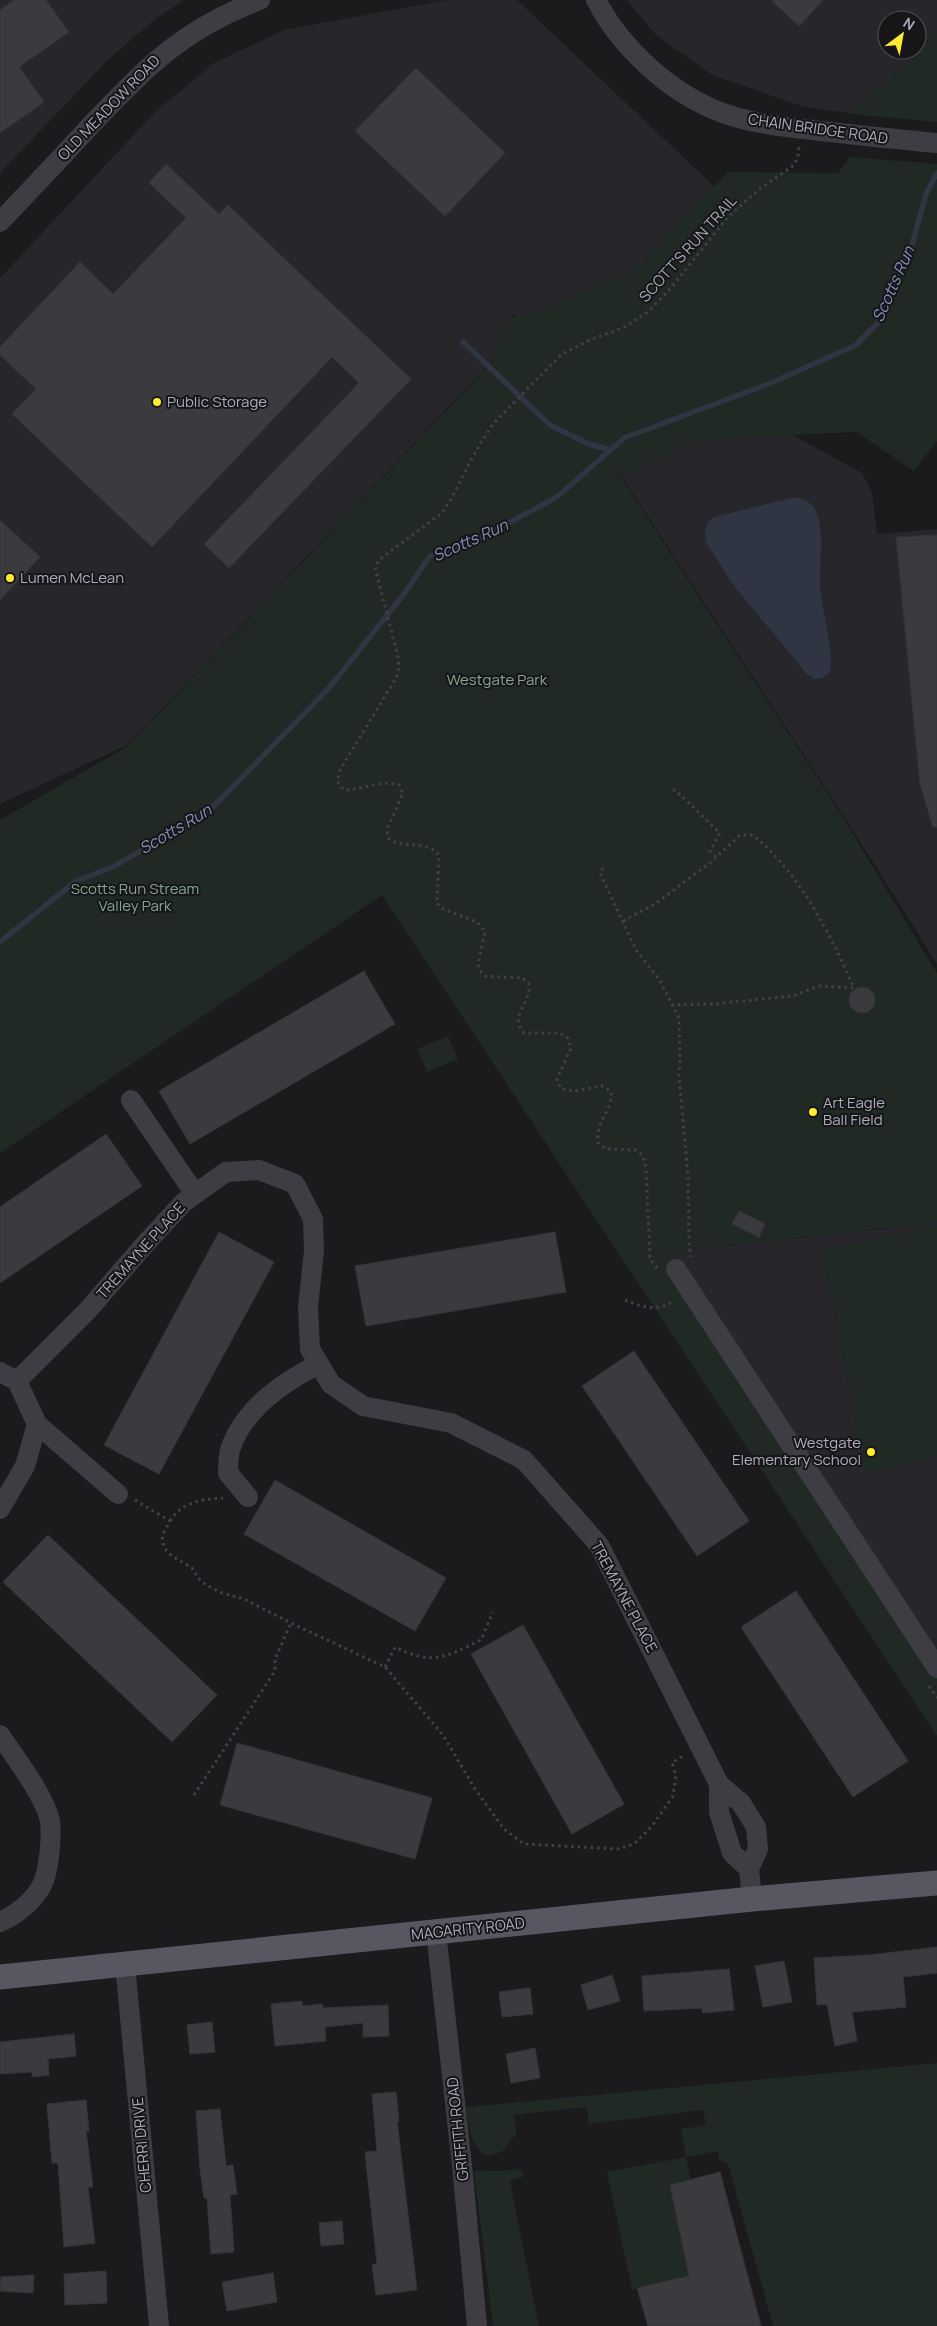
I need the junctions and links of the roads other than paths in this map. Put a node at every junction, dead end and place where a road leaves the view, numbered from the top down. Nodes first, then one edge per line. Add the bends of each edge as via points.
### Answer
1 (260, 0) edge
2 (596, 0) edge
3 (937, 143) edge
4 (0, 222) edge
5 (131, 1100) dead end
6 (195, 1194) junction
7 (672, 1273) road end
8 (319, 1364) junction
9 (9, 1376) edge
10 (37, 1424) junction
11 (118, 1494) road end
12 (248, 1497) road end
13 (0, 1510) edge
14 (937, 1668) edge
15 (0, 1735) edge
16 (720, 1784) junction
17 (749, 1869) junction
18 (937, 1883) edge
19 (752, 1899) junction
20 (0, 1922) edge
21 (436, 1932) junction
22 (125, 1964) junction
23 (0, 1977) edge
24 (159, 2326) edge
25 (477, 2326) edge

1 - 4 street, OLD MEADOW ROAD via 210,22 165,52 132,82
2 - 3 street, CHAIN BRIDGE ROAD via 617,34 636,55 677,88 719,112 762,124
5 - 6 street
6 - 8 street, TREMAYNE PLACE via 226,1172 259,1170 295,1184 313,1218 314,1251 308,1307 310,1349
6 - 9 street, TREMAYNE PLACE via 146,1243 88,1310
7 - 14 street via 691,1290
8 - 12 street via 268,1396 244,1423 229,1451 228,1473
8 - 16 street, TREMAYNE PLACE via 332,1384 363,1406 451,1422 524,1460 599,1545
9 - 10 street
10 - 11 street
10 - 13 street via 25,1466
15 - 20 street via 40,1797 50,1820 50,1853 42,1885 16,1915
16 - 17 street, TREMAYNE PLACE via 720,1812 732,1853
16 - 17 street, TREMAYNE PLACE via 741,1802 756,1827 758,1849
17 - 19 street, TREMAYNE PLACE
18 - 19 main road, MAGARITY ROAD
19 - 21 main road, MAGARITY ROAD
21 - 22 main road, MAGARITY ROAD
21 - 25 street, GRIFFITH ROAD
22 - 23 main road, MAGARITY ROAD
22 - 24 street, CHERRI DRIVE

